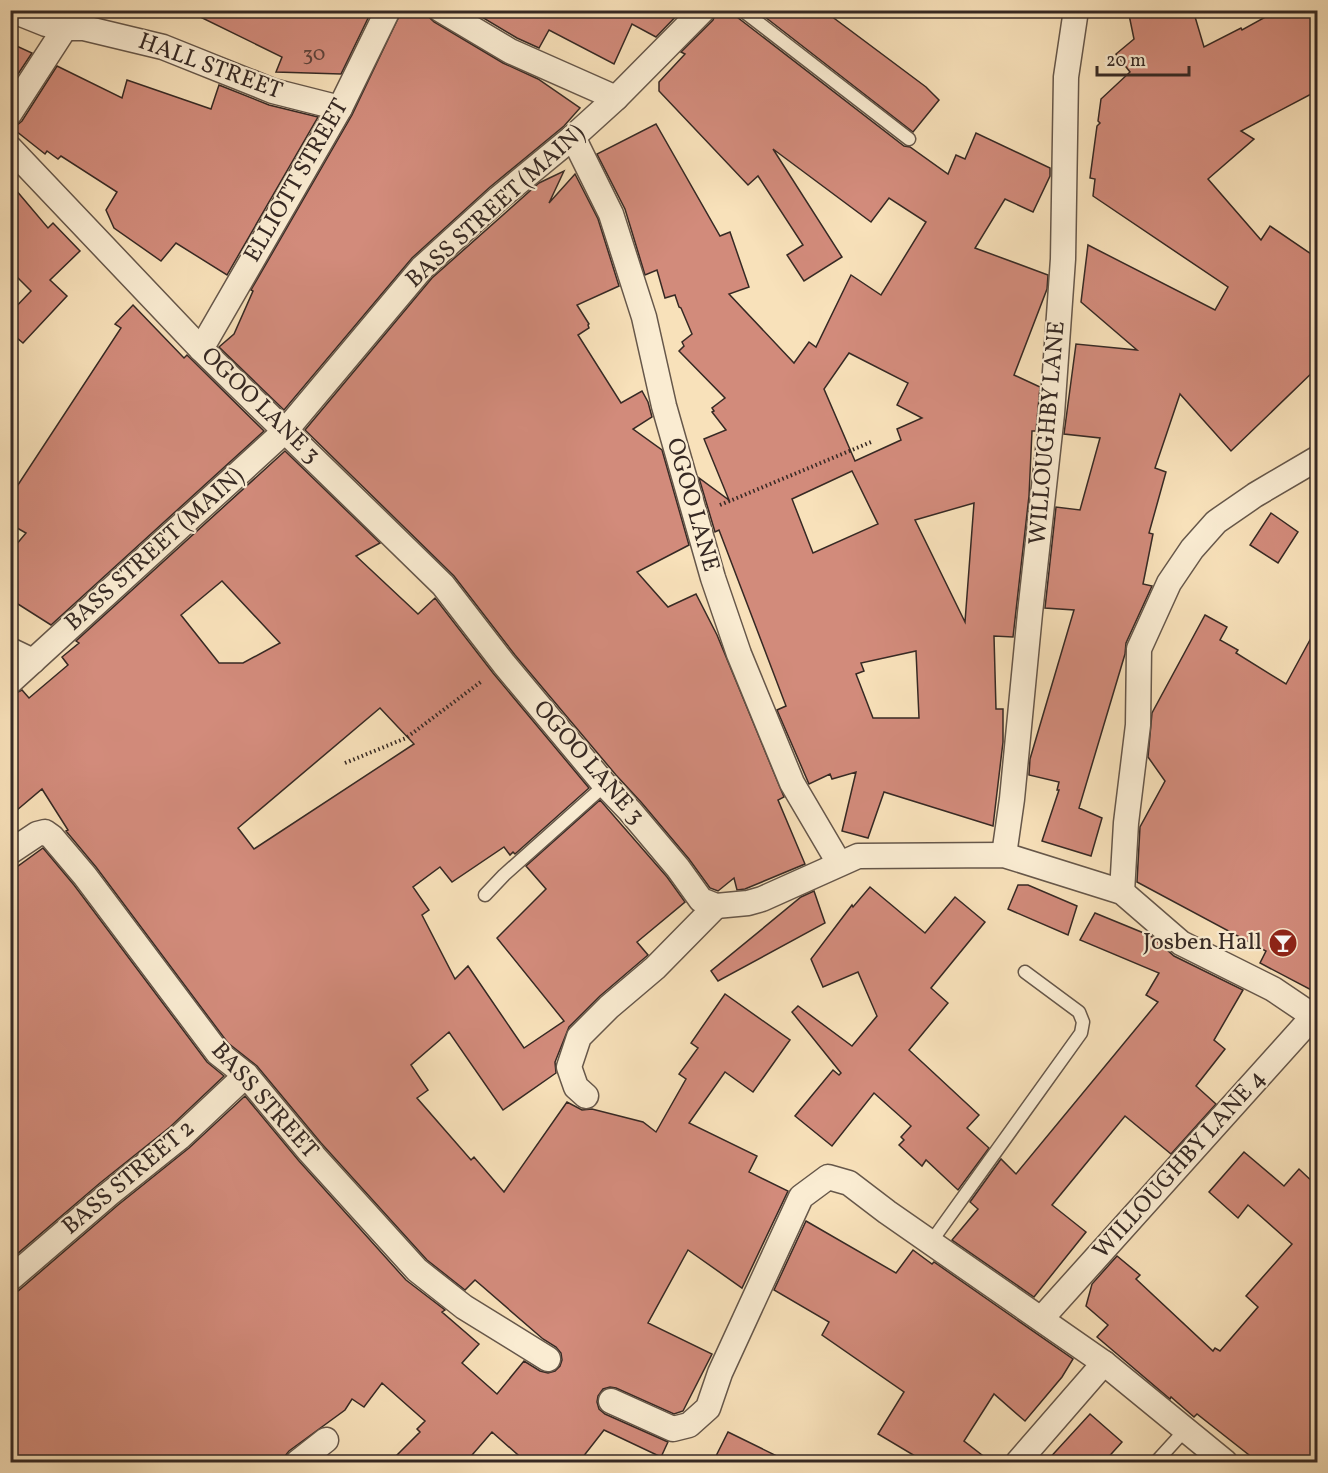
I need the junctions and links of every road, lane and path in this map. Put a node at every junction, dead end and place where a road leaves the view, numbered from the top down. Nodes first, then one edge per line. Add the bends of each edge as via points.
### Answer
1 (11, 10) edge
2 (388, 10) edge
3 (441, 10) edge
4 (703, 10) edge
5 (742, 10) edge
6 (1076, 10) edge
7 (65, 28) junction
8 (616, 98) junction
9 (340, 108) junction
10 (10, 112) edge
11 (573, 137) junction
12 (909, 139) dead end
13 (10, 148) edge
14 (201, 349) junction
15 (286, 430) junction
16 (871, 442) dead end
17 (1317, 458) edge
18 (695, 515) junction
19 (10, 650) edge
20 (33, 661) junction
21 (504, 664) junction
22 (10, 682) edge
23 (345, 763) dead end
24 (605, 785) junction
25 (10, 852) edge
26 (1004, 855) junction
27 (839, 863) junction
28 (1122, 892) junction
29 (485, 895) dead end
30 (716, 906) junction
31 (1025, 972) dead end
32 (1315, 1013) edge
33 (246, 1075) junction
34 (586, 1096) dead end
35 (931, 1242) junction
36 (10, 1279) edge
37 (1042, 1318) junction
38 (548, 1359) dead end
39 (1104, 1363) junction
40 (611, 1401) dead end
41 (1186, 1429) junction
42 (326, 1440) dead end
43 (298, 1462) edge
44 (1018, 1462) edge
45 (1156, 1462) edge
46 (1225, 1462) edge

1 - 7 street, HALL STREET
2 - 9 street, ELLIOTT STREET
3 - 8 street via 510,51
4 - 8 street, BASS STREET (MAIN)
5 - 12 lane
6 - 26 street, WILLOUGHBY LANE via 1066,77 1063,259 1052,414
7 - 9 street, HALL STREET via 84,28 163,47 273,91
7 - 10 street
8 - 11 street, BASS STREET (MAIN)
9 - 14 street, ELLIOTT STREET
11 - 15 street, BASS STREET (MAIN) via 422,268
11 - 18 street, OGOO LANE via 611,214 644,317
13 - 14 street, OGOO LANE 3
14 - 15 street, OGOO LANE 3
15 - 20 street, BASS STREET (MAIN)
15 - 21 street, OGOO LANE 3 via 442,585
16 - 18 path
17 - 28 street via 1216,522 1169,583 1139,649 1138,725
18 - 27 street, OGOO LANE via 739,654 787,772
19 - 20 street
20 - 22 street, BASS STREET (MAIN)
21 - 23 path via 406,738
21 - 24 street, OGOO LANE 3
24 - 29 lane
24 - 30 street, OGOO LANE 3 via 701,900
25 - 33 street, BASS STREET via 37,834 45,832 52,837 218,1053
26 - 27 street via 858,856
26 - 28 street
27 - 30 street via 762,899
28 - 32 street via 1181,943
30 - 34 street via 579,1037 570,1067 576,1087
31 - 35 lane via 1079,1012 1083,1022 1081,1033
32 - 37 street, WILLOUGHBY LANE 4
33 - 36 street, BASS STREET 2 via 179,1138
33 - 38 street, BASS STREET via 417,1270 464,1307
35 - 37 street
35 - 40 street via 849,1183 828,1177 801,1197 720,1372 708,1408 689,1425 673,1429
37 - 39 street
39 - 41 street
39 - 44 street
41 - 45 lane
41 - 46 street
42 - 43 street

